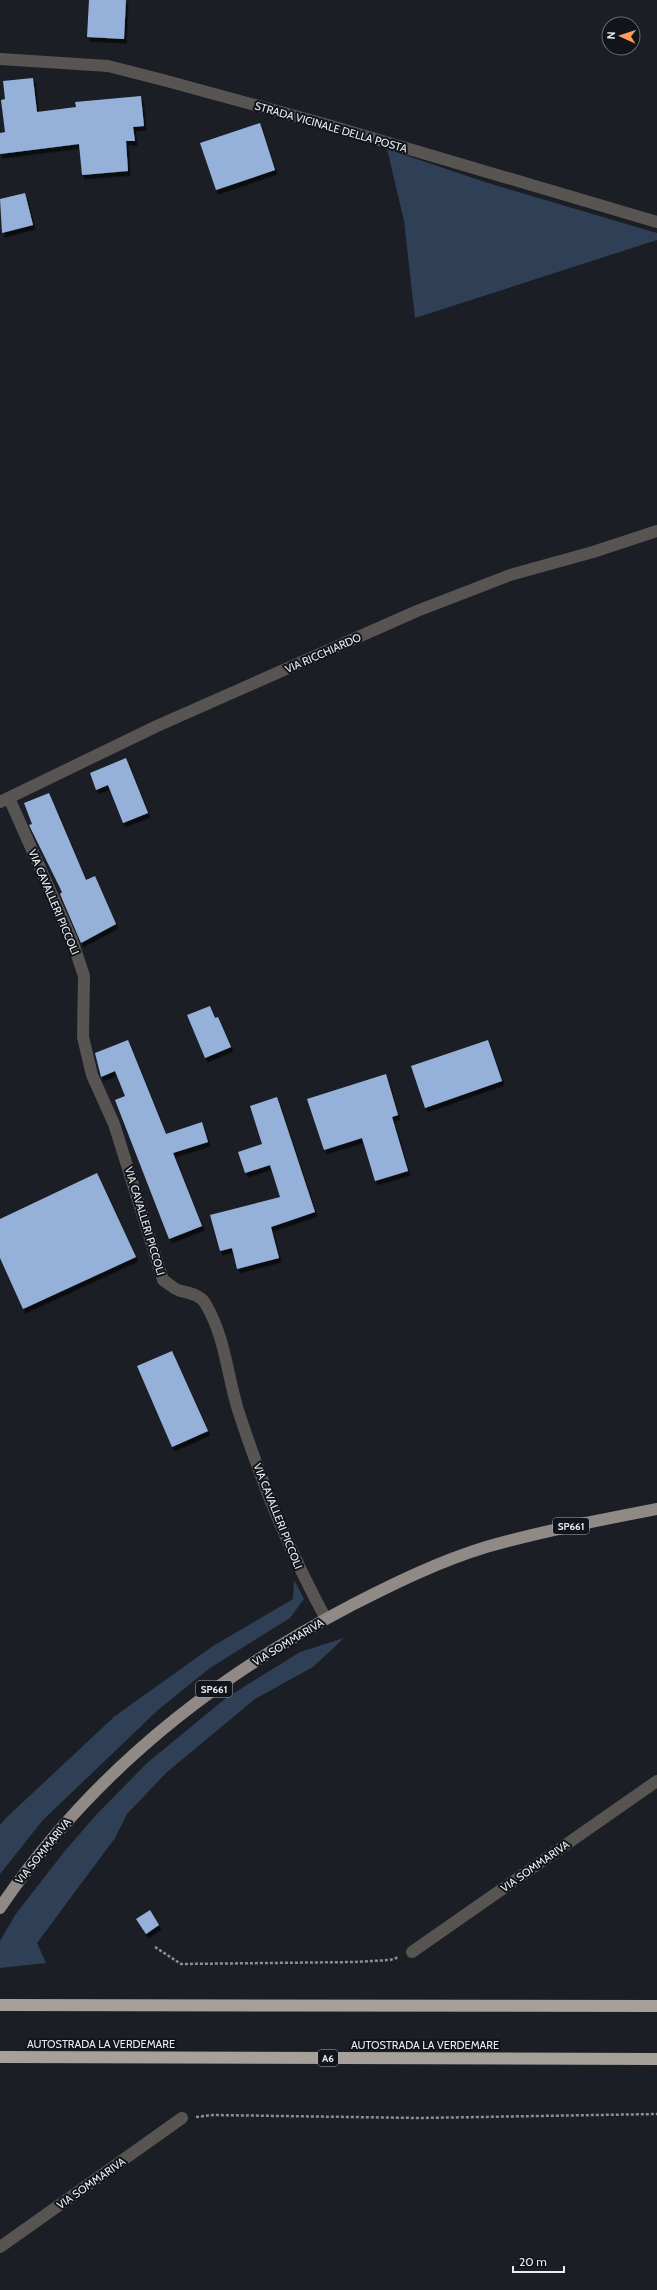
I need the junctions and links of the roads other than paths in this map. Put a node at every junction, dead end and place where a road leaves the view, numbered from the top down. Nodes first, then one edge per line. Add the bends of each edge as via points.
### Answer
1 (0, 59) edge
2 (657, 222) edge
3 (657, 531) edge
4 (4, 800) edge
5 (657, 1509) edge
6 (326, 1619) junction
7 (657, 1781) edge
8 (0, 1908) edge
9 (412, 1952) road end
10 (0, 2005) edge
11 (657, 2006) edge
12 (0, 2057) edge
13 (657, 2059) edge
14 (182, 2118) road end
15 (0, 2247) edge

1 - 2 street, STRADA VICINALE DELLA POSTA via 108,66 328,125
3 - 4 street, VIA RICCHIARDO via 510,575 417,611 157,726
4 - 6 street, VIA CAVALLERI PICCOLI via 72,940 84,976 83,1037 92,1075 114,1124 163,1280 177,1290 204,1301 221,1337 237,1408 257,1466 304,1579
5 - 6 main road, VIA SOMMARIVA / SP661 via 571,1526 485,1548 406,1578
6 - 8 main road, VIA SOMMARIVA / SP661 via 210,1691 165,1726 71,1816
7 - 9 street, VIA SOMMARIVA
10 - 11 highway
12 - 13 highway, AUTOSTRADA LA VERDEMARE / A6
14 - 15 street, VIA SOMMARIVA

